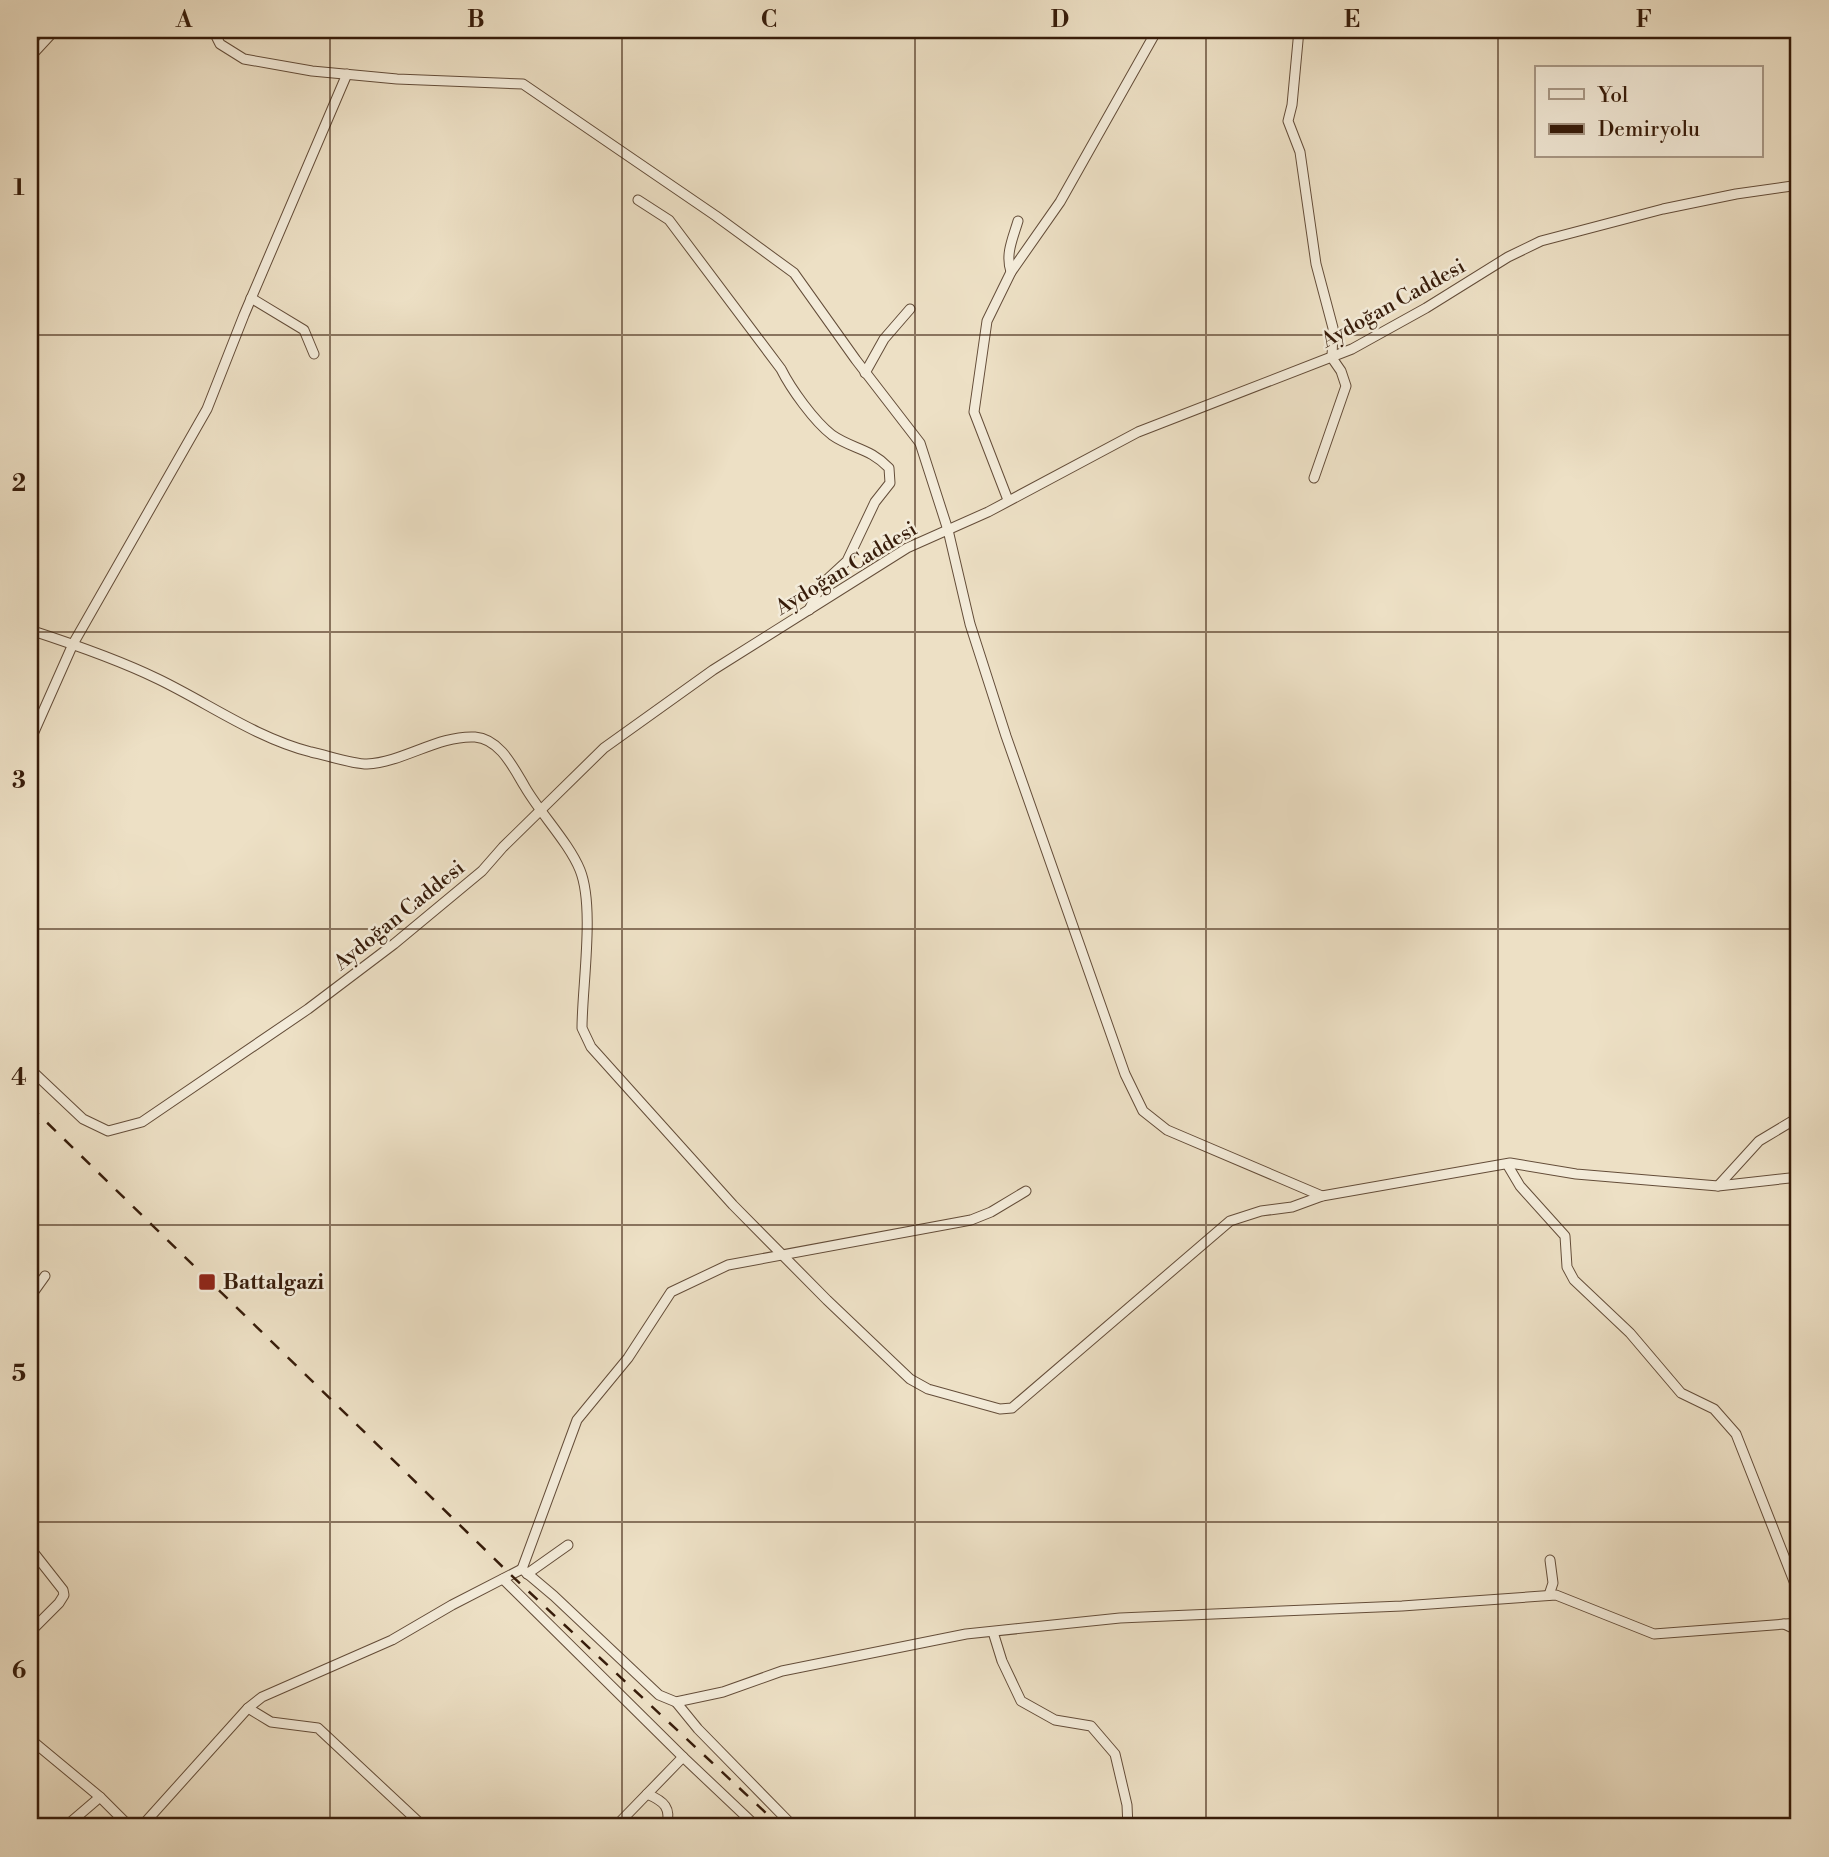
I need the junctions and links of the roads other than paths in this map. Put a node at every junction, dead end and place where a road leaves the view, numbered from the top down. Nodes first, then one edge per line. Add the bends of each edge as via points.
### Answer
1 (55, 30) edge
2 (213, 30) edge
3 (1157, 30) edge
4 (1299, 30) edge
5 (30, 57) edge
6 (347, 74) junction
7 (1799, 184) edge
8 (638, 200) dead end
9 (1018, 221) dead end
10 (1011, 272) junction
11 (251, 298) junction
12 (910, 309) dead end
13 (314, 354) dead end
14 (1332, 358) junction
15 (865, 373) junction
16 (1314, 478) dead end
17 (1008, 500) junction
18 (948, 530) junction
19 (808, 611) junction
20 (30, 630) edge
21 (73, 644) junction
22 (30, 741) edge
23 (539, 811) junction
24 (30, 1069) edge
25 (1799, 1117) edge
26 (1507, 1164) junction
27 (1799, 1177) edge
28 (1718, 1186) junction
29 (1026, 1191) dead end
30 (1322, 1196) junction
31 (783, 1255) junction
32 (46, 1276) dead end
33 (30, 1297) edge
34 (568, 1545) dead end
35 (30, 1548) edge
36 (1550, 1560) dead end
37 (524, 1572) junction
38 (503, 1579) junction
39 (1799, 1594) edge
40 (1549, 1595) junction
41 (1780, 1622) junction
42 (1799, 1623) edge
43 (1799, 1631) edge
44 (30, 1632) edge
45 (993, 1632) junction
46 (676, 1702) junction
47 (248, 1707) junction
48 (30, 1739) edge
49 (683, 1757) junction
50 (647, 1794) junction
51 (100, 1797) junction
52 (30, 1822) edge
53 (37, 1827) edge
54 (65, 1827) edge
55 (130, 1827) edge
56 (141, 1827) edge
57 (424, 1827) edge
58 (615, 1827) edge
59 (666, 1827) edge
60 (757, 1827) edge
61 (794, 1827) edge
62 (1128, 1827) edge

1 - 5 street
2 - 6 street via 220,44 244,59
3 - 10 street via 1060,202
4 - 14 street via 1288,121 1300,152 1316,264 1333,328
6 - 11 street
6 - 15 street via 523,85 794,273
7 - 14 street, Aydoğan Caddesi via 1663,209 1541,242
8 - 19 street via 669,220 781,369 791,390 832,435 878,457 890,468 890,483 875,502 848,561 821,585
9 - 10 street via 1007,262
10 - 17 street via 987,321 974,412
11 - 13 street via 304,330
11 - 21 street via 207,409
12 - 15 street via 884,339
14 - 16 street via 1346,386
14 - 17 street, Aydoğan Caddesi via 1138,432
15 - 18 street via 920,443
17 - 18 street, Aydoğan Caddesi
18 - 19 street, Aydoğan Caddesi via 907,548
18 - 30 street via 970,624 1006,736 1121,1062 1143,1111 1167,1130
19 - 23 street, Aydoğan Caddesi via 713,670 604,748
20 - 21 street
21 - 22 street
21 - 23 street via 158,678 251,728 307,751 366,764 460,737 491,741 510,761
23 - 24 street, Aydoğan Caddesi via 482,871 394,944 142,1122 108,1131 83,1119
23 - 31 street via 580,870 586,899 582,1028 591,1047
25 - 28 street via 1759,1141
26 - 28 street
26 - 30 street
26 - 39 street via 1520,1186 1565,1236 1567,1267 1574,1280 1630,1333 1681,1393 1714,1409 1736,1434
27 - 28 street
29 - 31 street via 971,1220
30 - 31 street via 1230,1222 1012,1408 928,1390 911,1379
31 - 37 street via 728,1265 671,1292 628,1358 577,1420
32 - 33 street
34 - 37 street
35 - 44 street via 64,1595
36 - 40 street via 1553,1583
37 - 38 street
37 - 46 street via 659,1695
38 - 47 street via 392,1640
38 - 49 street
40 - 41 street via 1654,1633
40 - 45 street via 1120,1618
41 - 42 street
41 - 43 street
45 - 46 street via 782,1671 723,1692
45 - 62 street via 1021,1701 1055,1720 1091,1726 1115,1754
46 - 61 street
47 - 56 street
47 - 57 street via 271,1722 318,1728
48 - 51 street
49 - 50 street
49 - 60 street
50 - 58 street
50 - 59 street via 661,1799 668,1808
51 - 54 street
51 - 55 street
52 - 53 street

